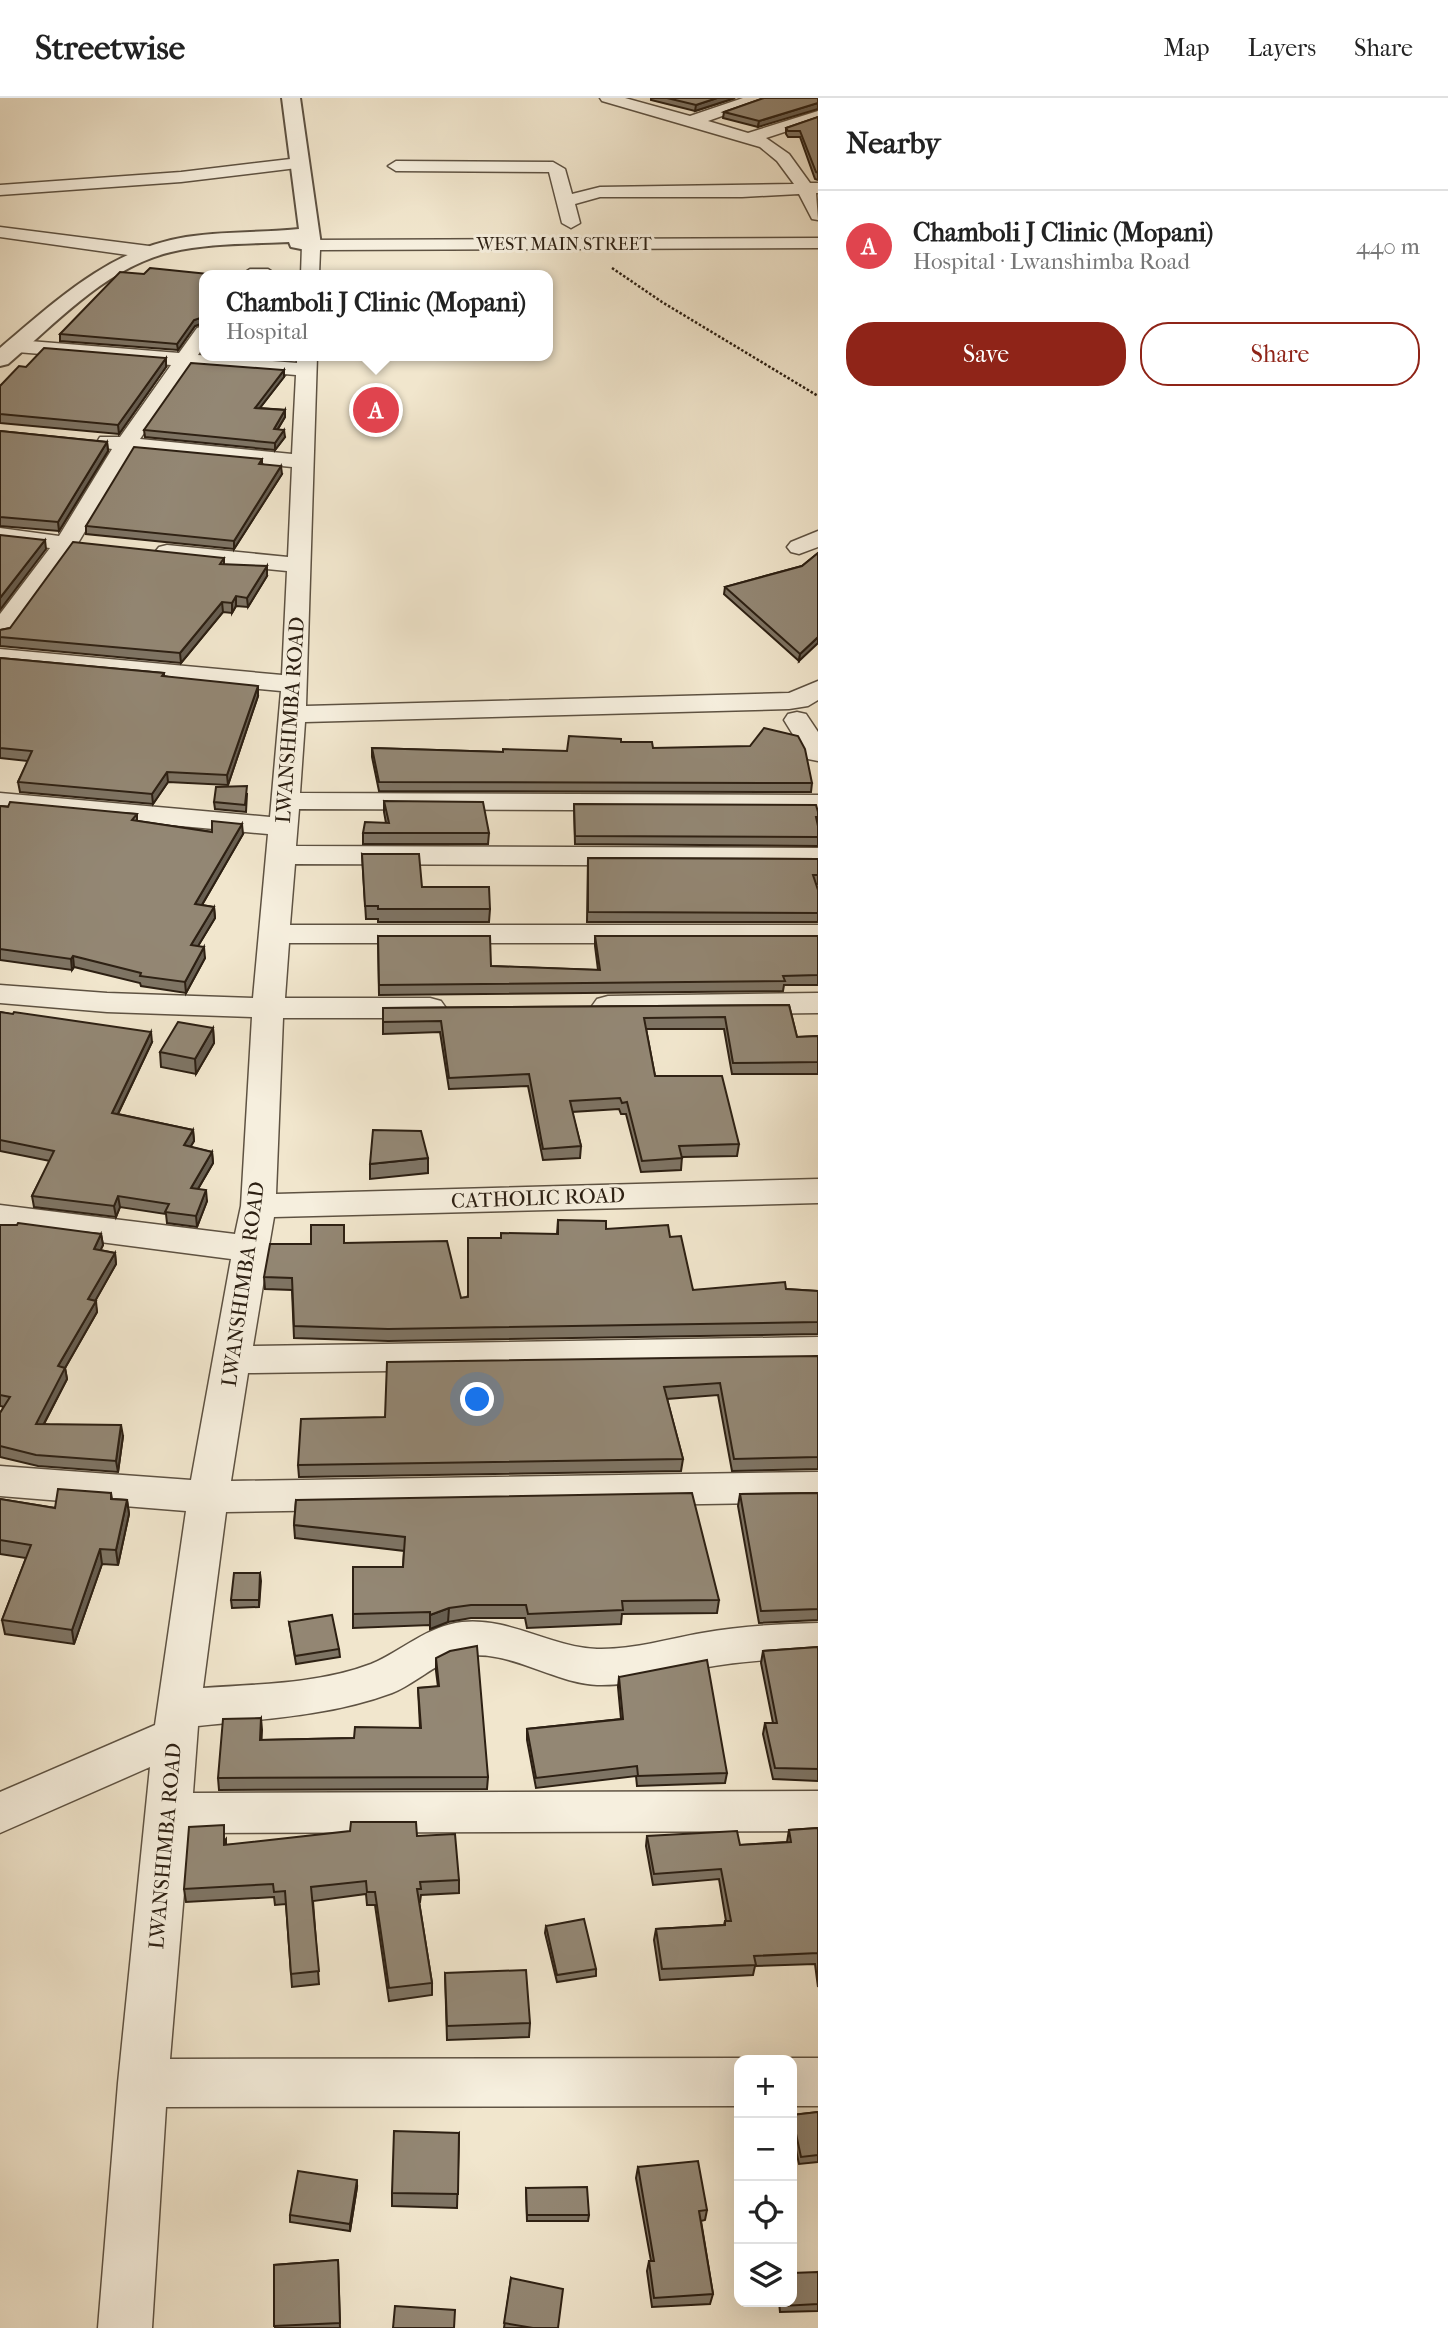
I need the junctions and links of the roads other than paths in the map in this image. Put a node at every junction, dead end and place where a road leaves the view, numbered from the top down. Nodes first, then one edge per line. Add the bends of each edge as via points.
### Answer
1 (290, 98) edge
2 (758, 98) edge
3 (624, 100) edge
4 (818, 116) edge
5 (693, 121) junction
6 (790, 126) junction
7 (818, 126) edge
8 (752, 137) junction
9 (807, 157) edge
10 (784, 158) junction
11 (299, 163) junction
12 (396, 166) dead end
13 (180, 177) junction
14 (267, 185) dead end
15 (812, 188) edge
16 (0, 190) edge
17 (566, 201) junction
18 (818, 215) edge
19 (818, 231) edge
20 (0, 232) edge
21 (573, 233) junction
22 (310, 239) junction
23 (818, 243) edge
24 (149, 252) junction
25 (310, 270) edge
26 (199, 340) edge
27 (8, 352) edge
28 (185, 360) junction
29 (199, 360) edge
30 (226, 361) edge
31 (307, 363) edge
32 (88, 440) edge
33 (126, 444) junction
34 (303, 463) junction
35 (0, 535) edge
36 (65, 542) junction
37 (93, 545) edge
38 (148, 550) edge
39 (300, 565) junction
40 (0, 631) edge
41 (0, 657) edge
42 (818, 689) edge
43 (293, 709) junction
44 (807, 717) edge
45 (818, 753) edge
46 (0, 801) edge
47 (818, 803) edge
48 (283, 828) junction
49 (818, 858) edge
50 (275, 934) junction
51 (818, 934) edge
52 (0, 994) edge
53 (818, 1003) edge
54 (575, 1007) edge
55 (464, 1008) edge
56 (268, 1009) junction
57 (818, 1191) edge
58 (258, 1206) junction
59 (0, 1217) edge
60 (253, 1249) junction
61 (818, 1351) edge
62 (233, 1360) junction
63 (0, 1481) edge
64 (818, 1487) edge
65 (208, 1497) junction
66 (818, 1640) edge
67 (177, 1723) junction
68 (818, 1811) edge
69 (0, 1813) edge
70 (167, 1813) junction
71 (734, 2082) edge
72 (797, 2082) edge
73 (818, 2082) edge
74 (143, 2083) junction
75 (125, 2328) edge

1 - 11 street
2 - 5 street
3 - 5 street
4 - 6 street
5 - 8 street
6 - 7 street
6 - 8 street
8 - 10 street
9 - 10 street
10 - 15 street
11 - 13 street
11 - 22 street via 297,187
12 - 17 street via 553,167
13 - 14 street
13 - 16 street
15 - 17 street via 600,192
15 - 18 street
17 - 21 street
19 - 21 street
20 - 24 street
21 - 22 street
22 - 23 street, WEST MAIN STREET
22 - 24 street via 207,241
22 - 25 street
24 - 27 street via 101,278
26 - 28 street
27 - 28 street
28 - 29 street
28 - 33 street
30 - 31 street
31 - 34 street, LWANSHIMBA ROAD
32 - 33 street
33 - 34 street
33 - 36 street
34 - 39 street, LWANSHIMBA ROAD
35 - 36 street
36 - 37 street
36 - 40 street
38 - 39 street
39 - 43 street, LWANSHIMBA ROAD
41 - 43 street
42 - 43 street via 789,701
43 - 44 street
43 - 48 street, LWANSHIMBA ROAD
44 - 45 street
46 - 48 street
47 - 48 street
48 - 49 street
48 - 50 street, LWANSHIMBA ROAD
50 - 51 street
50 - 56 street, LWANSHIMBA ROAD
52 - 56 street
53 - 54 street
55 - 56 street
56 - 58 street, LWANSHIMBA ROAD
57 - 58 street, CATHOLIC ROAD
58 - 60 street, LWANSHIMBA ROAD
59 - 60 street
60 - 62 street, LWANSHIMBA ROAD
61 - 62 street
62 - 65 street, LWANSHIMBA ROAD
63 - 65 street
64 - 65 street
65 - 67 street, LWANSHIMBA ROAD
66 - 67 street via 717,1648 596,1667 559,1661 502,1642 460,1640 426,1651 380,1679
67 - 69 street
67 - 70 street, LWANSHIMBA ROAD
68 - 70 street
70 - 74 street, LWANSHIMBA ROAD
71 - 74 street
72 - 73 street
74 - 75 street, LWANSHIMBA ROAD

